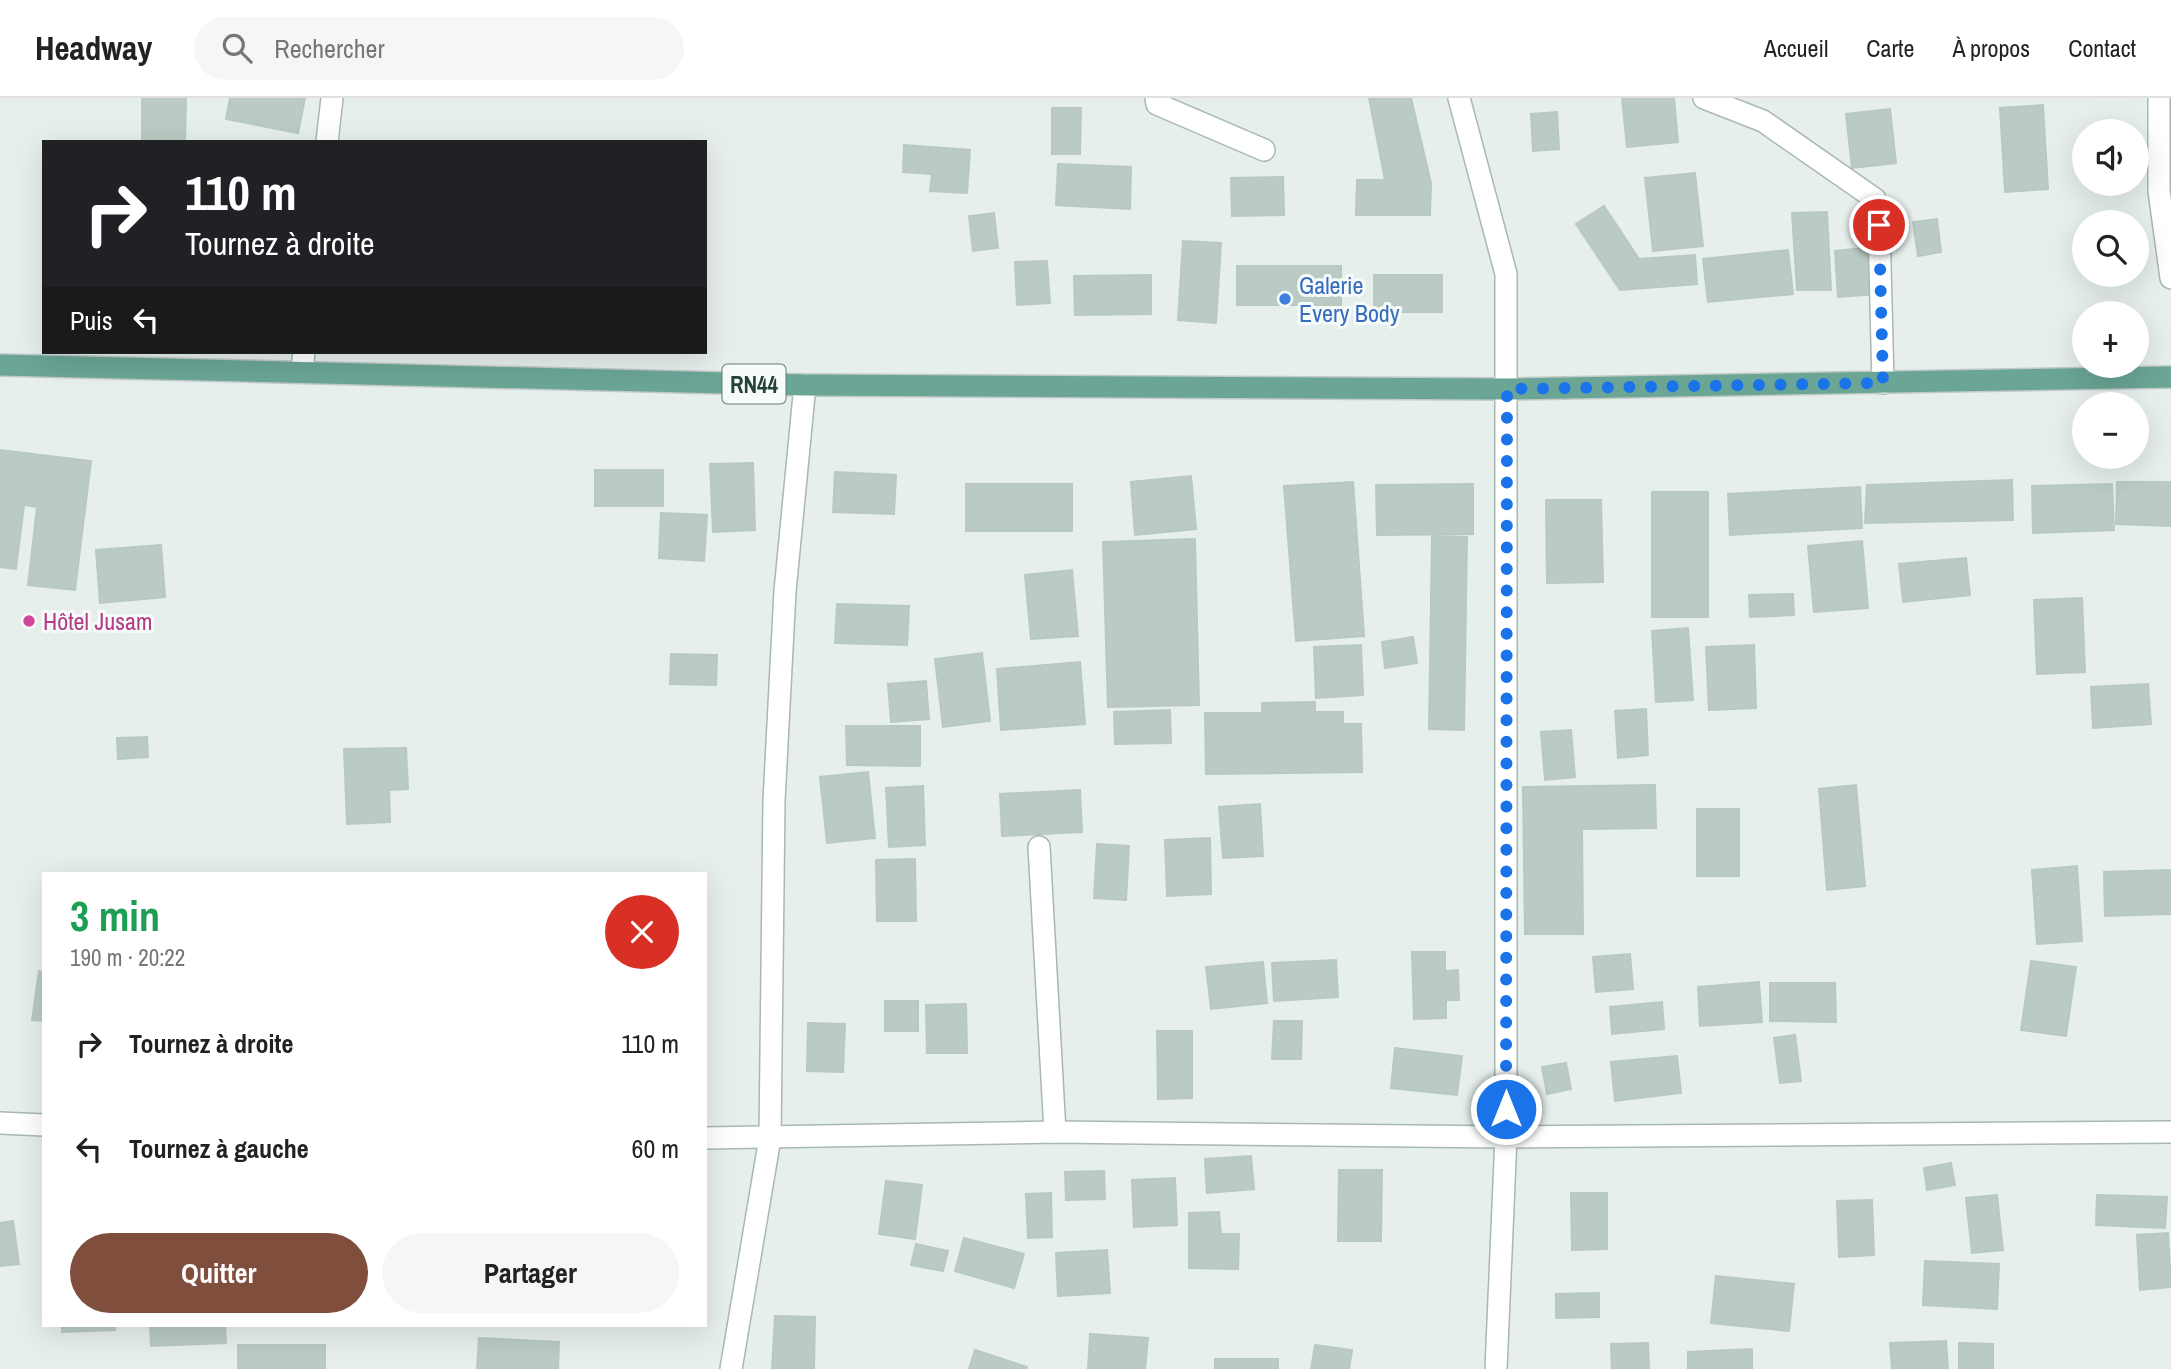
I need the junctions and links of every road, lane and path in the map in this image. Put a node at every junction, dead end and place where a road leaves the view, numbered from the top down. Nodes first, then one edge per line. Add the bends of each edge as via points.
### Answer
1 (332, 98) edge
2 (1156, 98) edge
3 (1459, 98) edge
4 (1703, 98) edge
5 (2159, 98) edge
6 (327, 140) edge
7 (1264, 150) dead end
8 (2171, 278) edge
9 (303, 361) edge
10 (0, 365) edge
11 (2171, 377) edge
12 (1883, 383) junction
13 (804, 385) junction
14 (1507, 389) junction
15 (1039, 847) dead end
16 (0, 1123) edge
17 (42, 1125) edge
18 (1055, 1132) junction
19 (2171, 1132) edge
20 (1506, 1137) junction
21 (707, 1138) edge
22 (770, 1138) junction
23 (731, 1369) edge
24 (1496, 1369) edge

1 - 6 street
2 - 7 street via 1157,104
3 - 14 street via 1506,274
4 - 12 street via 1763,121 1875,199
5 - 8 street via 2159,191
9 - 10 main road, RN44
9 - 13 main road, RN44
11 - 12 main road, RN44
12 - 14 main road, RN44
13 - 14 main road, RN44
13 - 22 street via 785,591 774,801
14 - 20 street
15 - 18 street
16 - 17 street
18 - 20 street
18 - 22 street
19 - 20 street
20 - 24 street
21 - 22 street
22 - 23 street

